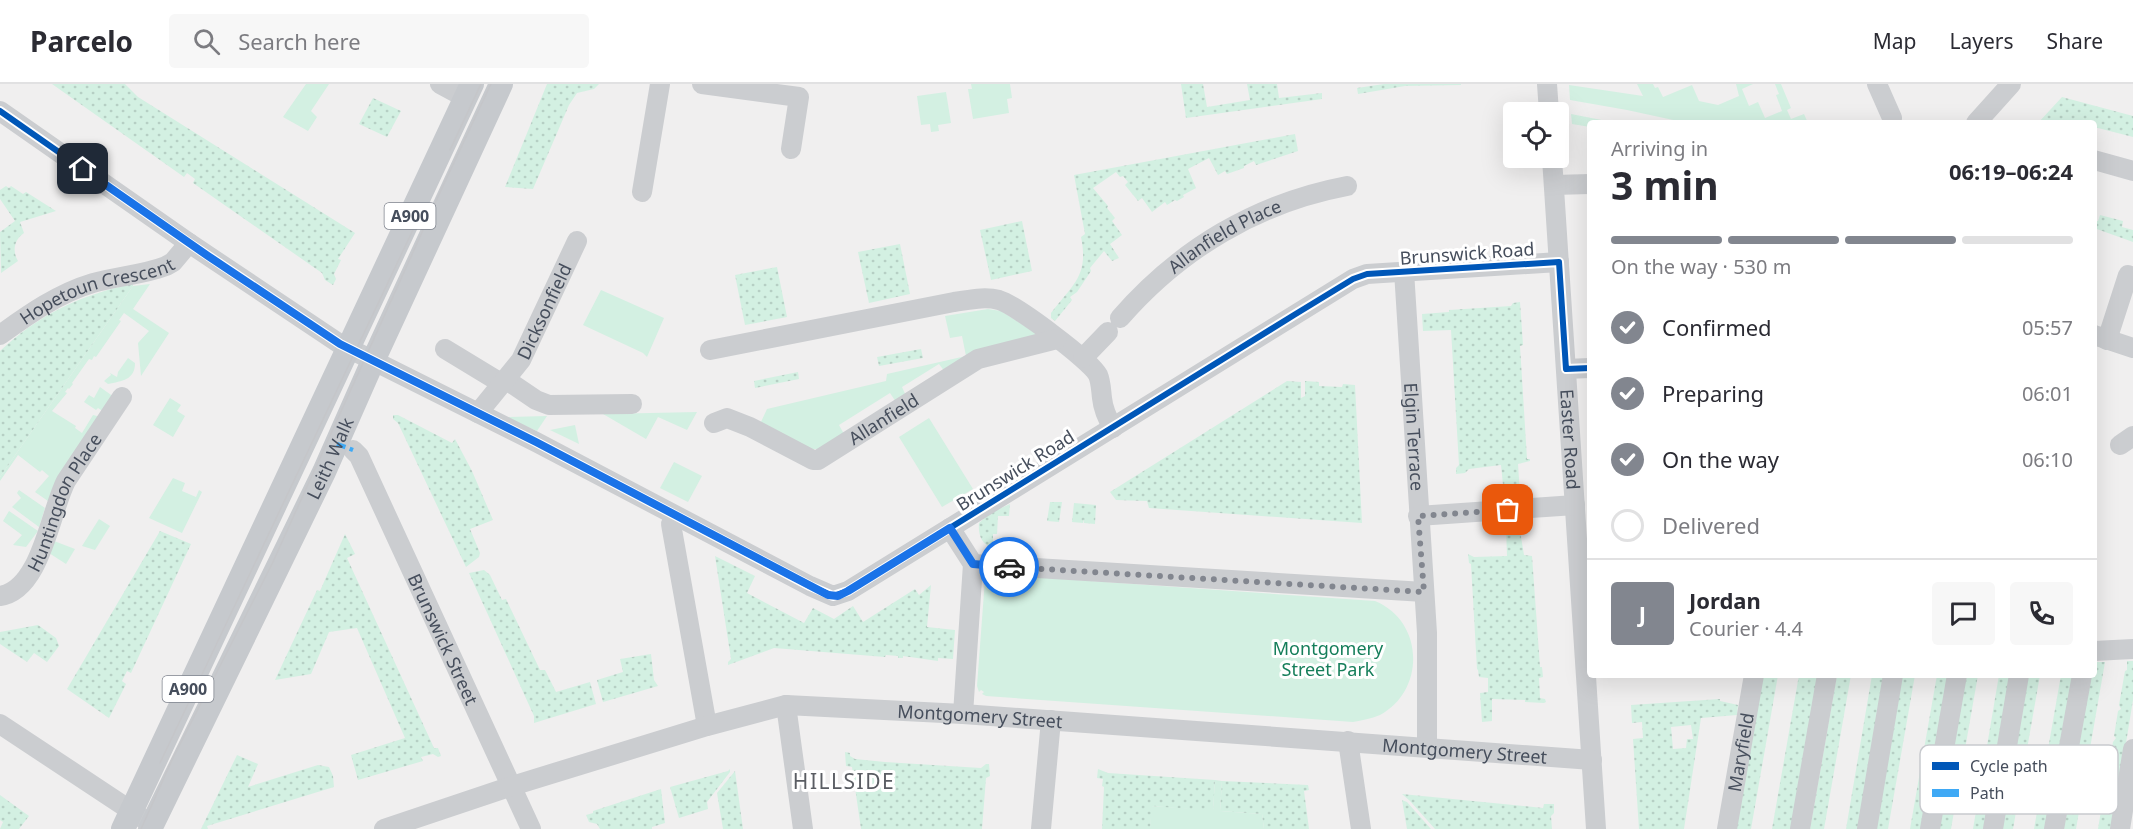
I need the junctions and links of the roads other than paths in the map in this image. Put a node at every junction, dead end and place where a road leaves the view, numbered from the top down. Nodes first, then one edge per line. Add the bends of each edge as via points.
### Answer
1 (440, 84) edge
2 (501, 84) edge
3 (660, 84) edge
4 (702, 84) edge
5 (1547, 84) edge
6 (1877, 84) edge
7 (2011, 84) edge
8 (469, 91) edge
9 (1548, 102) edge
10 (0, 111) edge
11 (1892, 118) dead end
12 (1979, 120) edge
13 (791, 149) dead end
14 (2097, 161) edge
15 (1553, 168) edge
16 (2133, 171) edge
17 (1587, 184) edge
18 (1554, 185) junction
19 (1347, 186) dead end
20 (642, 192) dead end
21 (577, 241) dead end
22 (189, 243) junction
23 (1559, 262) junction
24 (1404, 272) junction
25 (2128, 275) dead end
26 (0, 335) edge
27 (2101, 337) edge
28 (1057, 339) junction
29 (348, 348) junction
30 (2133, 348) edge
31 (445, 349) dead end
32 (710, 350) dead end
33 (1083, 358) junction
34 (373, 361) junction
35 (1587, 368) edge
36 (1566, 369) junction
37 (503, 381) junction
38 (122, 397) dead end
39 (632, 404) dead end
40 (478, 413) junction
41 (714, 423) dead end
42 (1113, 428) junction
43 (352, 450) dead end
44 (1575, 506) junction
45 (1418, 516) junction
46 (671, 524) dead end
47 (950, 528) junction
48 (1584, 549) edge
49 (973, 564) junction
50 (1424, 592) junction
51 (0, 596) edge
52 (1587, 637) edge
53 (2133, 649) edge
54 (2097, 651) edge
55 (1589, 678) edge
56 (1753, 678) edge
57 (1826, 678) edge
58 (1892, 678) edge
59 (1956, 678) edge
60 (2018, 678) edge
61 (2081, 678) edge
62 (786, 705) junction
63 (963, 714) junction
64 (1051, 720) junction
65 (0, 724) edge
66 (706, 726) junction
67 (1348, 741) junction
68 (1945, 745) edge
69 (2007, 745) edge
70 (2069, 745) edge
71 (1427, 747) junction
72 (2133, 749) edge
73 (1592, 760) junction
74 (512, 786) junction
75 (1933, 814) edge
76 (1996, 814) edge
77 (2057, 814) edge
78 (127, 820) edge
79 (151, 826) edge
80 (384, 829) edge
81 (531, 829) edge
82 (803, 829) edge
83 (1041, 829) edge
84 (1361, 829) edge
85 (1596, 829) edge
86 (1727, 829) edge
87 (1800, 829) edge
88 (1867, 829) edge
89 (1930, 829) edge
90 (1993, 829) edge
91 (2054, 829) edge
92 (2120, 829) edge

1 - 8 street
2 - 34 main road, Leith Walk / A900
3 - 20 street
4 - 13 street via 799,97
5 - 9 street
6 - 11 street
7 - 12 street
8 - 29 main road, Leith Walk / A900
10 - 22 street, Brunswick Road
14 - 16 street
15 - 18 street, Easter Road
17 - 18 street
18 - 23 street, Easter Road
19 - 33 street, Allanfield Place via 1297,198 1242,221 1175,264
21 - 37 street, Dicksonfield via 523,355
22 - 26 street, Hopetoun Crescent via 166,266 68,292
22 - 29 street, Brunswick Road
23 - 24 street, Brunswick Road
23 - 36 street, Easter Road
24 - 42 street, Brunswick Road via 1367,274 1353,279
24 - 45 street, Elgin Terrace
25 - 27 street
27 - 30 street
28 - 32 street via 1013,307 997,299 982,298
28 - 33 street
28 - 41 street, Allanfield via 978,359 818,460 727,418
29 - 34 street, Brunswick Road
29 - 78 main road, Leith Walk / A900
31 - 37 street, Dicksonfield
33 - 42 street via 1097,372 1104,408
34 - 40 street, Brunswick Road
34 - 79 main road, Leith Walk / A900 via 319,483
35 - 36 street
36 - 44 street, Easter Road
37 - 39 street, Dicksonfield via 549,405
37 - 40 street, Dicksonfield
38 - 51 street, Huntingdon Place via 63,487 35,565 11,593
40 - 47 street, Brunswick Road via 833,596 848,591
42 - 47 street, Brunswick Road
43 - 74 street, Brunswick Street via 359,456
44 - 45 street
44 - 48 street, Easter Road
45 - 50 street, Elgin Terrace
46 - 66 street
47 - 49 street
48 - 52 street, Easter Road
49 - 50 street
49 - 63 street
50 - 71 street, Elgin Terrace
53 - 54 street
55 - 73 street, Easter Road
56 - 86 street, Maryfield
57 - 87 street
58 - 88 street
59 - 68 street
60 - 69 street
61 - 70 street
62 - 63 street, Montgomery Street
62 - 66 street, Montgomery Street
62 - 82 street
63 - 64 street, Montgomery Street
64 - 67 street, Montgomery Street
64 - 83 street
65 - 78 street
66 - 74 street, Montgomery Street
67 - 71 street, Montgomery Street
67 - 84 street
71 - 73 street, Montgomery Street
72 - 92 street
73 - 85 street, Easter Road
74 - 80 street, Montgomery Street
74 - 81 street, Brunswick Street
75 - 89 street
76 - 90 street
77 - 91 street
78 - 79 street

